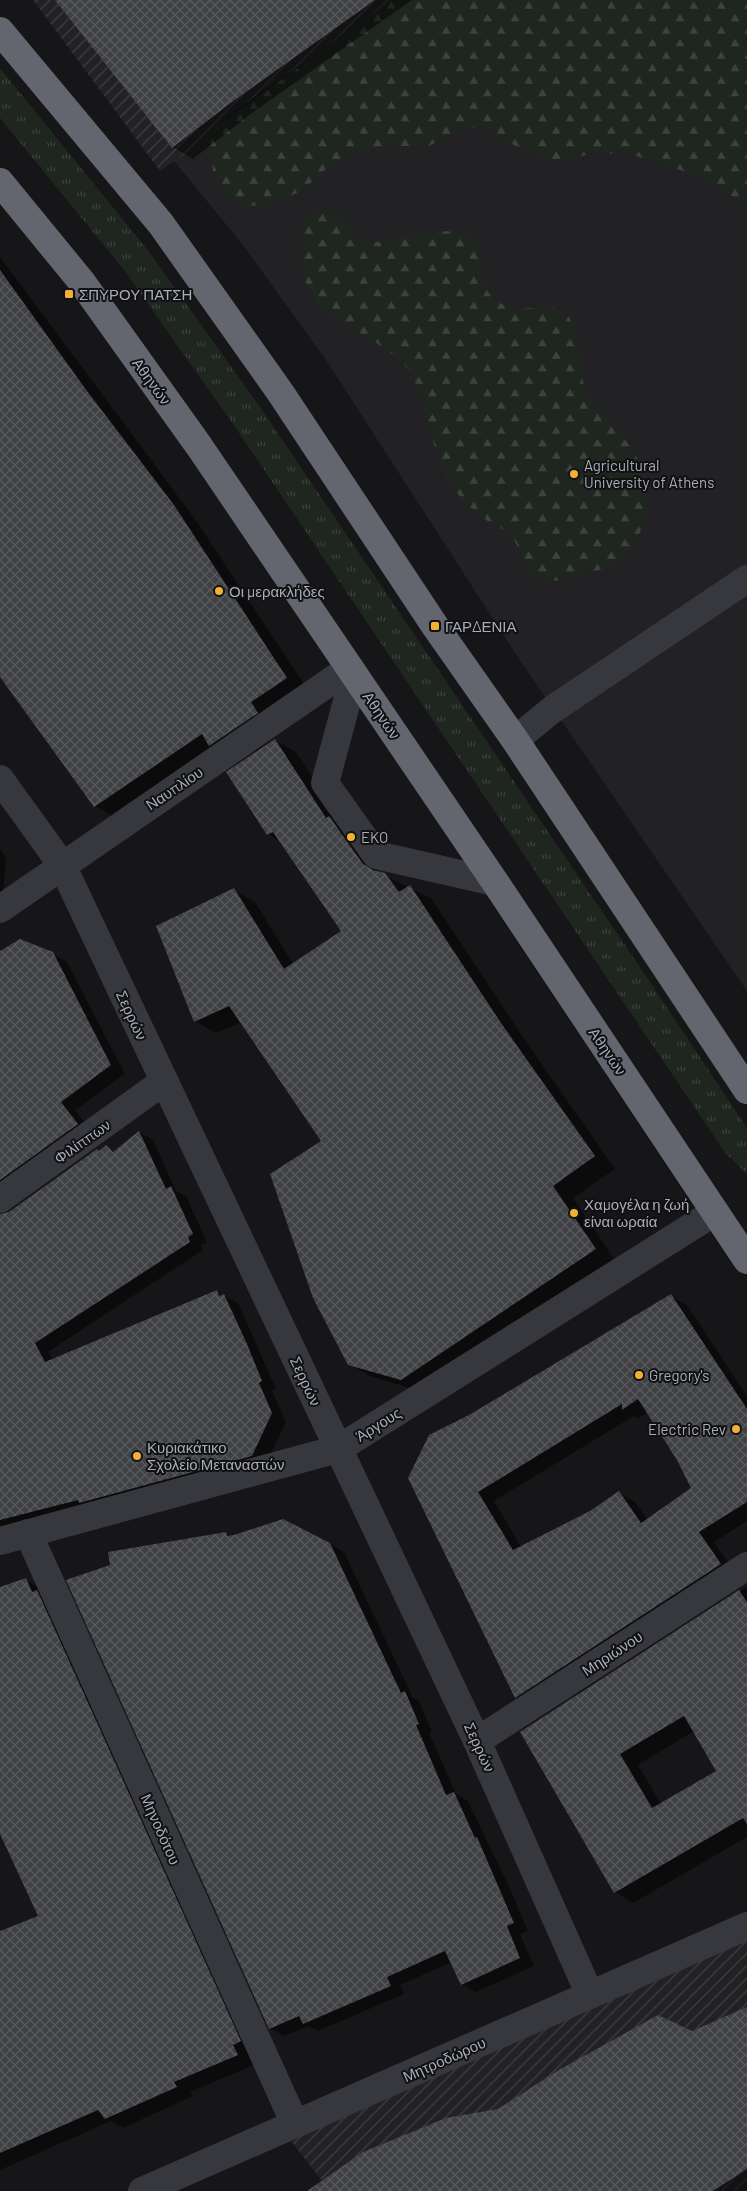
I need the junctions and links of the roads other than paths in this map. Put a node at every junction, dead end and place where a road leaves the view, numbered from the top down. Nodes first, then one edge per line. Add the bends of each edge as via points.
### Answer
1 (0, 31) edge
2 (0, 182) edge
3 (747, 578) edge
4 (352, 671) junction
5 (515, 740) junction
6 (0, 779) edge
7 (62, 865) junction
8 (495, 882) junction
9 (0, 910) edge
10 (164, 1082) junction
11 (747, 1090) edge
12 (0, 1199) edge
13 (715, 1212) junction
14 (747, 1260) edge
15 (338, 1449) junction
16 (28, 1533) junction
17 (0, 1540) edge
18 (747, 1566) edge
19 (477, 1740) junction
20 (747, 1926) edge
21 (590, 1995) junction
22 (295, 2124) junction
23 (142, 2191) edge

1 - 5 highway via 161,224 280,392 435,626
2 - 4 highway, Αθηνών via 92,297 199,446
3 - 5 street via 553,709
4 - 7 street, Ναυπλίου
4 - 8 highway, Αθηνών
4 - 8 street via 325,783 376,855
5 - 11 highway
6 - 7 street, Σερρών
7 - 9 street, Ναυπλίου
7 - 10 street, Σερρών
8 - 13 highway, Αθηνών
10 - 12 street, Φιλίππων
10 - 15 street, Σερρών
13 - 14 highway, Αθηνών
13 - 15 street, Άργους
15 - 16 street, Άργους
15 - 19 street, Σερρών
16 - 17 street, Άργους
16 - 22 street, Μηνοδότου
18 - 19 street, Μηριώνου
19 - 21 street, Σερρών
20 - 21 street, Μητροδώρου
21 - 22 street, Μητροδώρου
22 - 23 street, Μητροδώρου

